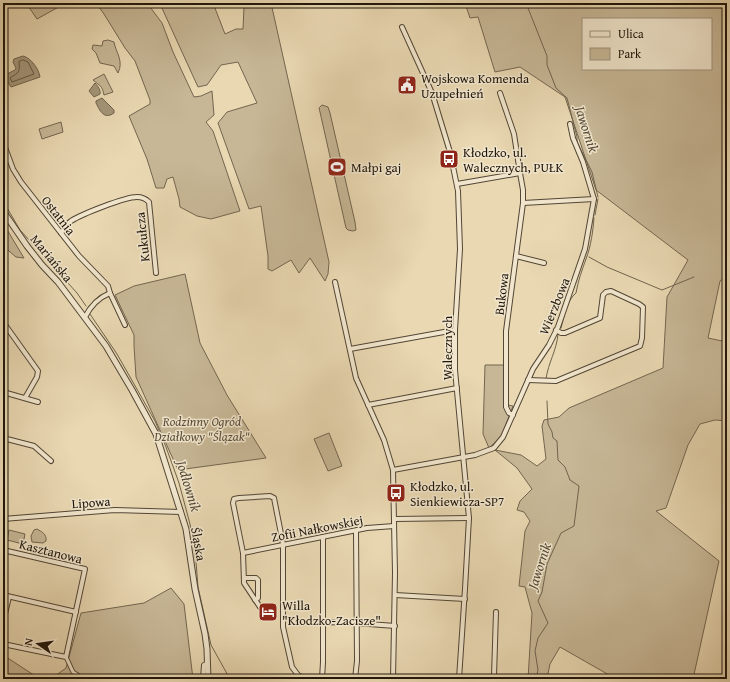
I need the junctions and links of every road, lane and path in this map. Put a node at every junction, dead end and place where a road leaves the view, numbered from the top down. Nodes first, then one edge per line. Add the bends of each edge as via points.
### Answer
1 (402, 27) dead end
2 (500, 93) dead end
3 (570, 124) dead end
4 (3, 142) edge
5 (520, 173) junction
6 (457, 184) junction
7 (594, 199) junction
8 (523, 203) junction
9 (3, 211) edge
10 (61, 233) junction
11 (516, 256) junction
12 (544, 263) dead end
13 (156, 273) dead end
14 (335, 282) dead end
15 (110, 293) junction
16 (85, 317) junction
17 (3, 322) edge
18 (125, 326) dead end
19 (455, 330) junction
20 (556, 330) junction
21 (350, 349) junction
22 (528, 380) junction
23 (457, 388) junction
24 (3, 392) edge
25 (25, 398) junction
26 (38, 402) dead end
27 (368, 405) junction
28 (514, 415) junction
29 (3, 438) edge
30 (464, 457) junction
31 (51, 462) dead end
32 (393, 470) junction
33 (181, 512) junction
34 (469, 518) junction
35 (3, 519) edge
36 (394, 519) junction
37 (394, 526) junction
38 (356, 530) junction
39 (323, 537) junction
40 (283, 544) junction
41 (3, 550) edge
42 (243, 553) junction
43 (244, 578) junction
44 (3, 595) edge
45 (395, 595) junction
46 (9, 597) junction
47 (465, 599) junction
48 (255, 600) junction
49 (260, 607) dead end
50 (76, 612) junction
51 (496, 612) dead end
52 (3, 622) edge
53 (323, 622) junction
54 (356, 623) junction
55 (395, 626) junction
56 (3, 644) edge
57 (66, 657) junction
58 (207, 664) junction
59 (84, 679) edge
60 (203, 679) edge
61 (208, 679) edge
62 (305, 679) edge
63 (322, 679) edge
64 (355, 679) edge
65 (393, 679) edge
66 (459, 679) edge
67 (491, 679) edge

1 - 6 street, Walecznych via 432,93
2 - 5 street, Bukowa via 514,134
3 - 7 street
4 - 10 street, Ostatnia via 21,182
5 - 6 street
5 - 8 street, Bukowa
6 - 19 street, Walecznych via 460,249
7 - 8 street
7 - 20 street, Wierzbowa via 585,249
8 - 11 street, Bukowa
9 - 16 street, Mariańska via 27,246
10 - 13 street, Kukułcza via 69,222 87,213 130,198 146,200
10 - 15 street, Ostatnia via 108,286
11 - 12 street
11 - 28 street, Bukowa via 506,331 506,407 509,413
14 - 21 street
15 - 16 street via 91,305
15 - 18 street, Ostatnia
16 - 33 street, Śląska via 106,346 156,434
17 - 25 street via 38,371
19 - 21 street
19 - 23 street, Walecznych
20 - 22 street, Wierzbowa
20 - 22 street via 565,333 600,318 606,292 611,291 643,307 640,346 556,381
21 - 27 street via 356,378
22 - 28 street, Wierzbowa
23 - 27 street
23 - 30 street, Walecznych
24 - 25 street
25 - 26 street
27 - 32 street via 384,440
28 - 30 street, Wierzbowa via 494,448
29 - 31 street via 34,446
30 - 32 street, Wierzbowa
30 - 34 street, Walecznych
32 - 36 street
33 - 35 street, Lipowa via 120,510
33 - 58 street, Śląska via 205,634
34 - 36 street
34 - 47 street, Walecznych
36 - 37 street
37 - 38 street, Zofii Nałkowskiej
37 - 45 street
38 - 39 street, Zofii Nałkowskiej
38 - 54 street
39 - 40 street, Zofii Nałkowskiej
39 - 53 street
40 - 42 street, Zofii Nałkowskiej
40 - 42 street via 274,498 270,496 234,499
40 - 62 street via 283,627 292,667
41 - 50 street, Kasztanowa via 85,569
42 - 43 street
43 - 48 street via 244,583
43 - 48 street via 258,580 258,598
44 - 46 street
45 - 47 street
45 - 55 street
46 - 50 street
46 - 52 street
47 - 66 street, Walecznych
48 - 49 street
50 - 57 street, Kasztanowa
51 - 67 street via 494,676
53 - 54 street
53 - 63 street
54 - 55 street
54 - 64 street
55 - 65 street
56 - 57 street
57 - 59 street via 73,672
58 - 60 street via 204,665
58 - 61 street, Śląska

